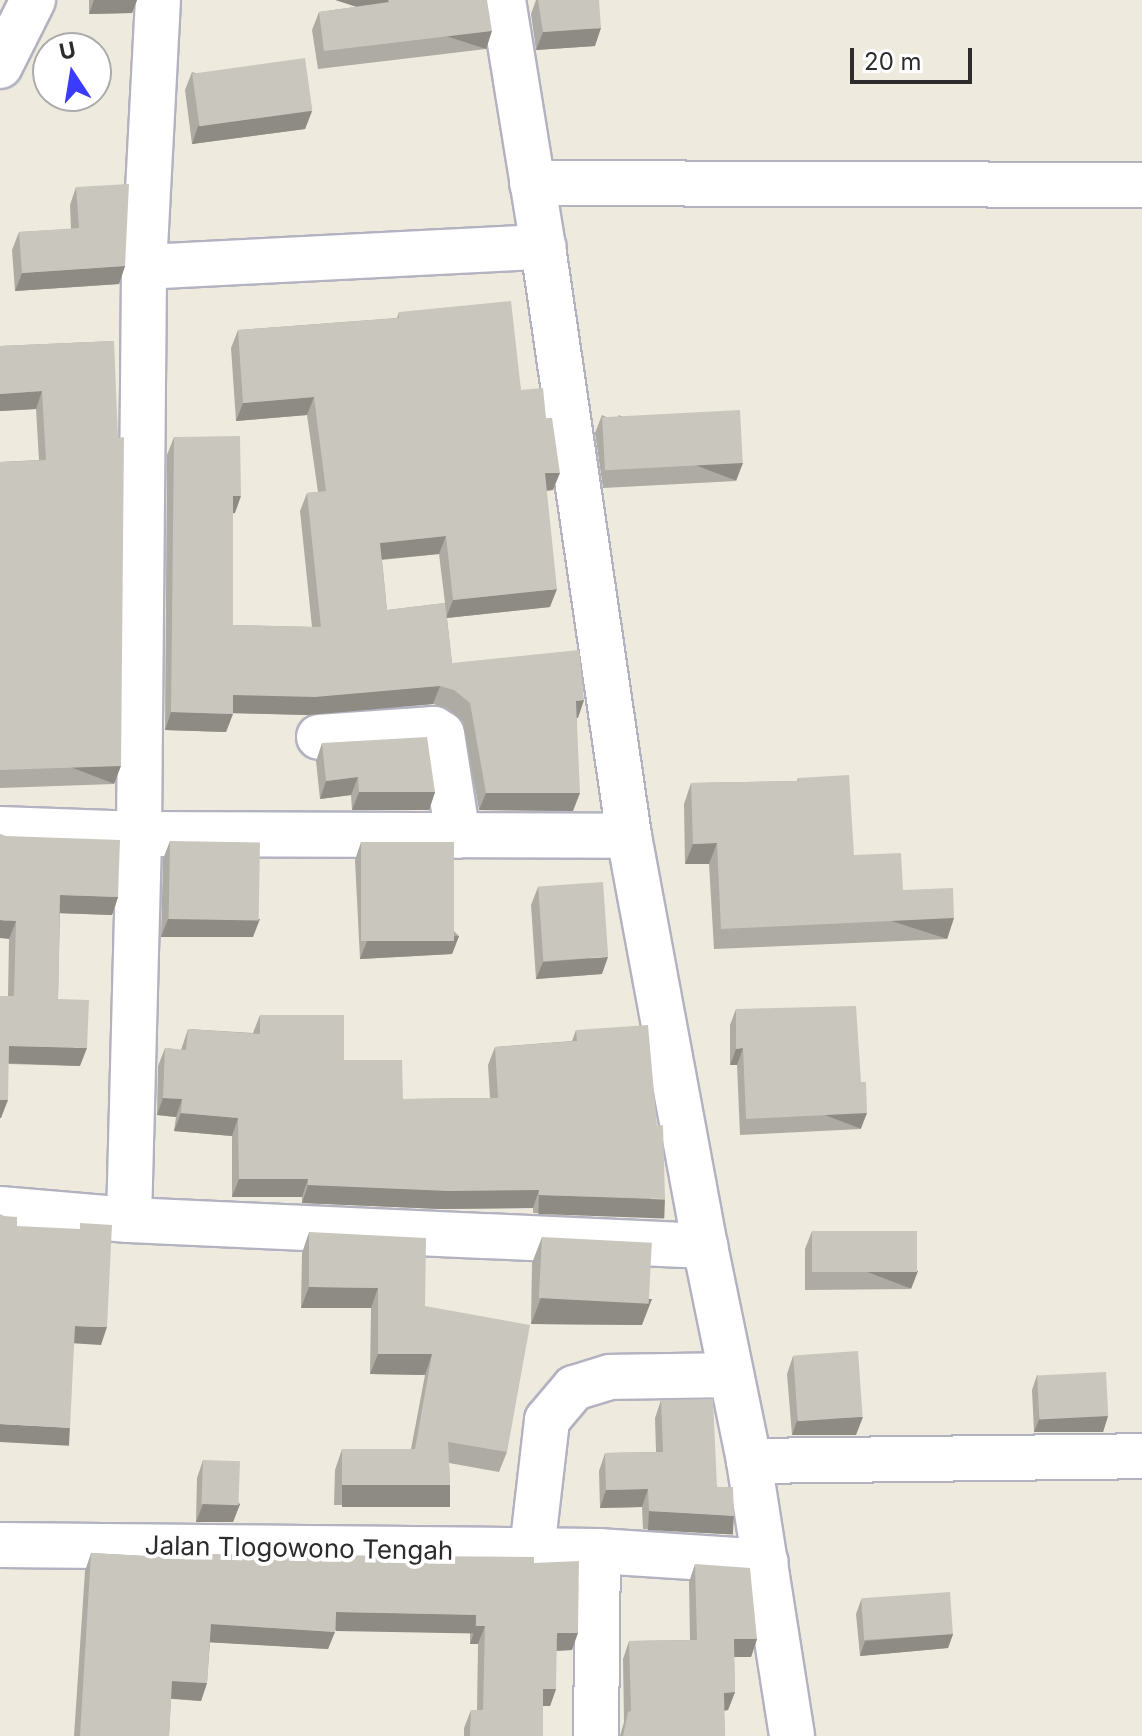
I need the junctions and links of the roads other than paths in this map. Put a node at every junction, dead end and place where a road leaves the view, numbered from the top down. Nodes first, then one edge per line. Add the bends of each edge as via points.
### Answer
1 (33, 0) edge
2 (158, 0) edge
3 (503, 0) edge
4 (0, 66) edge
5 (532, 183) junction
6 (1142, 185) edge
7 (543, 247) junction
8 (144, 267) junction
9 (319, 737) dead end
10 (0, 829) edge
11 (139, 834) junction
12 (458, 836) junction
13 (629, 836) junction
14 (0, 1209) edge
15 (129, 1220) junction
16 (705, 1246) junction
17 (731, 1375) junction
18 (1142, 1456) edge
19 (749, 1461) junction
20 (0, 1545) edge
21 (532, 1550) junction
22 (598, 1551) junction
23 (766, 1562) junction
24 (596, 1736) edge
25 (792, 1736) edge

1 - 4 street
2 - 8 street
3 - 5 street
5 - 6 street
5 - 7 street
7 - 8 street
7 - 13 street
8 - 11 street
9 - 12 street via 434,729 442,734
10 - 11 street
11 - 12 street
11 - 15 street
12 - 13 street
13 - 16 street
14 - 15 street
15 - 16 street
16 - 17 street
17 - 19 street
17 - 21 street via 610,1377 574,1388 547,1420
18 - 19 street
19 - 23 street
20 - 21 street, Jalan Tlogowono Tengah
21 - 22 street, Jalan Tlogowono Tengah
22 - 23 street, Jalan Tlogowono Tengah
22 - 24 street
23 - 25 street

